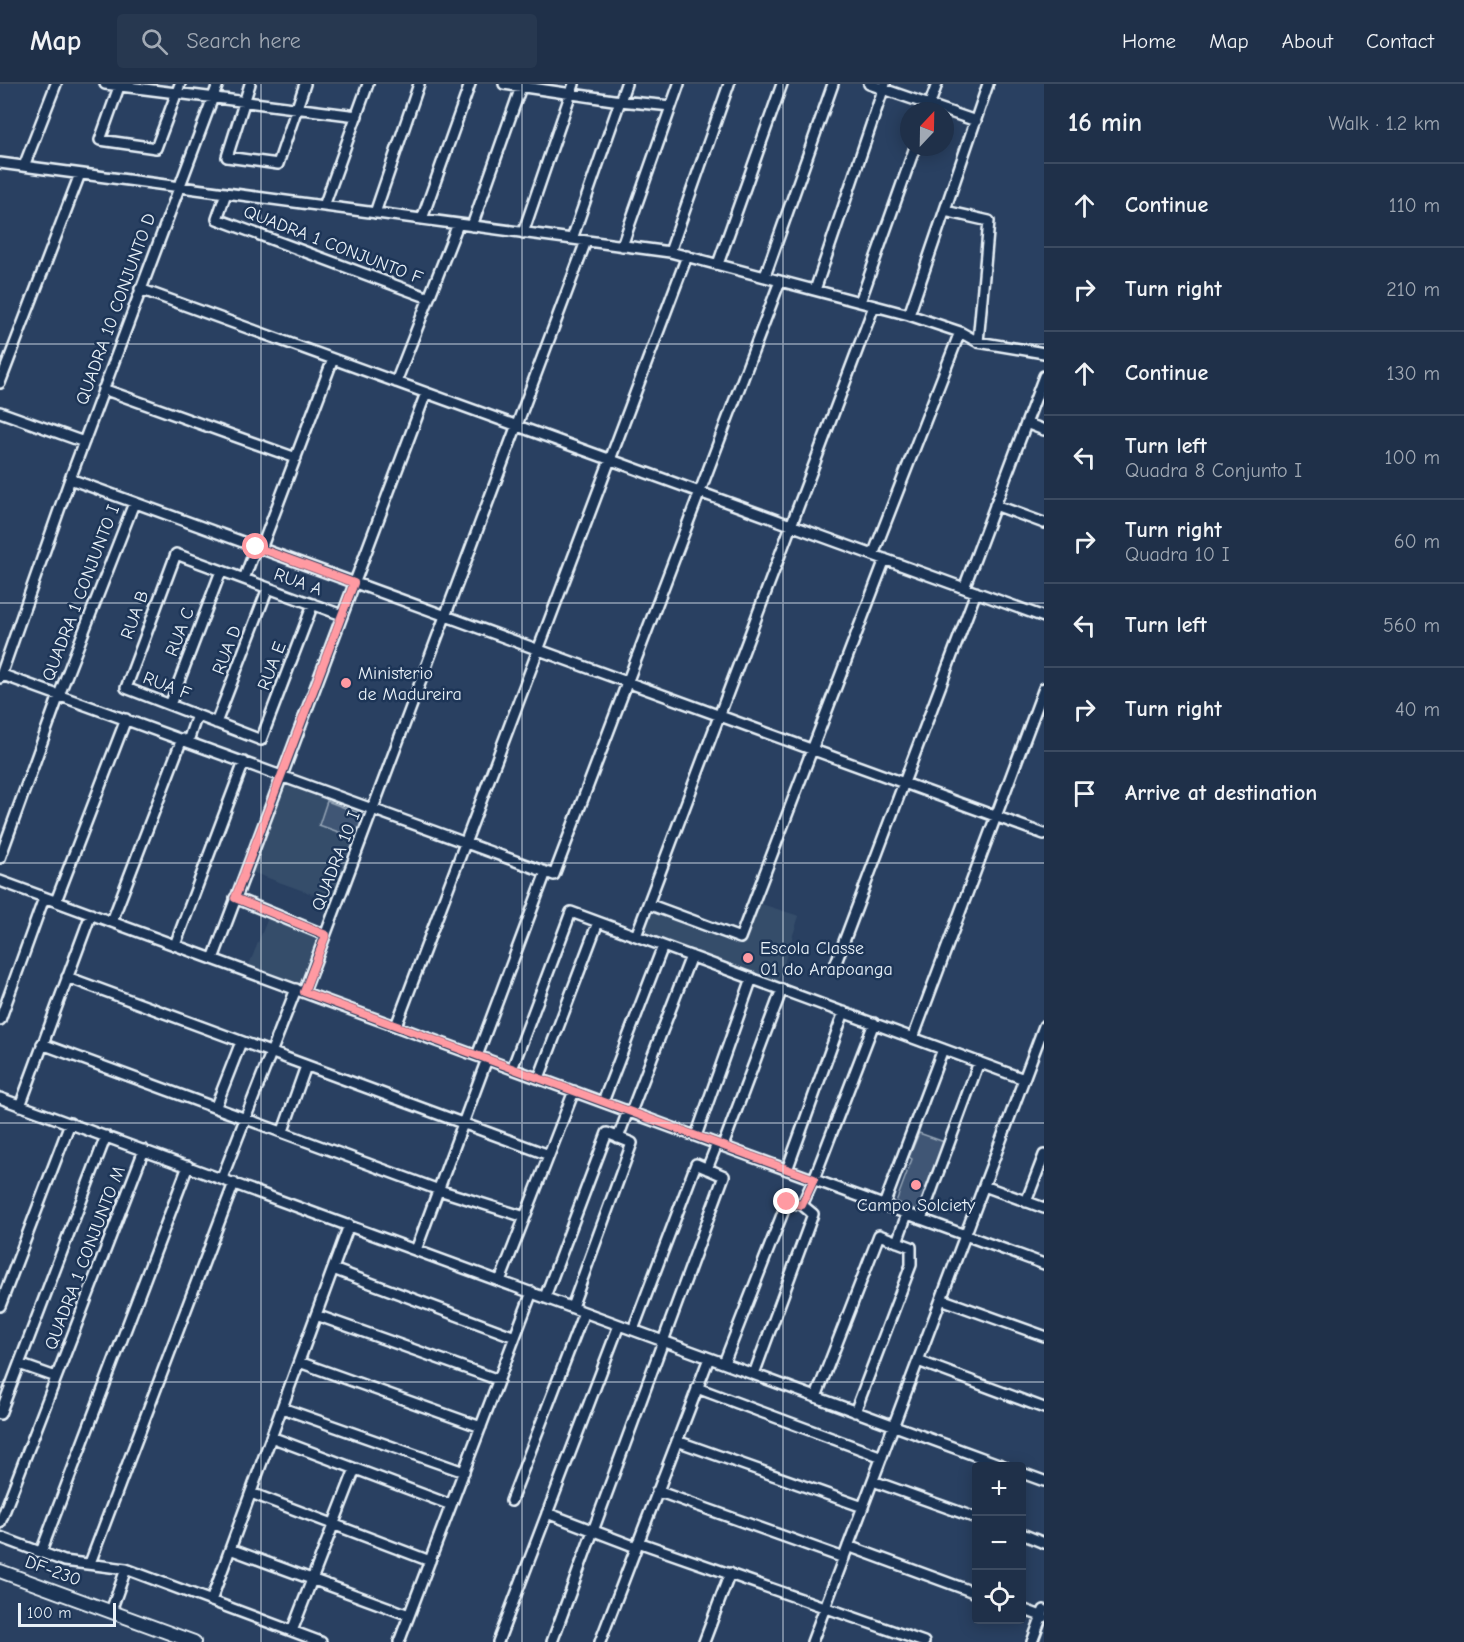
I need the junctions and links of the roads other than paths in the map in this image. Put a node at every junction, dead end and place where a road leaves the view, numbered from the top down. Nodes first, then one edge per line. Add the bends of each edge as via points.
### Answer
1 (56, 84) edge
2 (105, 84) edge
3 (218, 84) edge
4 (250, 84) edge
5 (305, 84) edge
6 (368, 84) edge
7 (419, 84) edge
8 (470, 84) edge
9 (504, 84) edge
10 (626, 84) edge
11 (679, 84) edge
12 (729, 84) edge
13 (782, 84) edge
14 (833, 84) edge
15 (869, 84) edge
16 (937, 84) edge
17 (988, 84) edge
18 (119, 85) edge
19 (884, 86) edge
20 (521, 87) junction
21 (179, 88) edge
22 (573, 89) edge
23 (213, 97) junction
24 (243, 101) junction
25 (620, 101) junction
26 (916, 102) edge
27 (930, 102) edge
28 (671, 106) junction
29 (298, 108) junction
30 (954, 115) edge
31 (357, 116) junction
32 (976, 121) junction
33 (912, 156) edge
34 (0, 163) edge
35 (24, 166) junction
36 (80, 174) junction
37 (178, 187) junction
38 (226, 193) junction
39 (324, 206) junction
40 (945, 211) junction
41 (375, 213) junction
42 (422, 219) junction
43 (458, 224) junction
44 (472, 226) junction
45 (523, 232) junction
46 (572, 239) junction
47 (586, 241) junction
48 (622, 246) junction
49 (670, 252) junction
50 (687, 256) junction
51 (718, 264) junction
52 (765, 276) junction
53 (780, 280) junction
54 (140, 290) junction
55 (815, 290) junction
56 (429, 298) junction
57 (860, 302) junction
58 (874, 306) junction
59 (909, 315) junction
60 (960, 332) junction
61 (978, 342) junction
62 (1044, 353) edge
63 (333, 359) junction
64 (1044, 376) edge
65 (396, 382) junction
66 (0, 383) edge
67 (104, 389) junction
68 (426, 393) junction
69 (0, 412) edge
70 (1026, 423) junction
71 (517, 426) junction
72 (1044, 429) edge
73 (84, 442) junction
74 (296, 458) junction
75 (610, 460) junction
76 (70, 479) junction
77 (700, 492) junction
78 (134, 503) junction
79 (995, 505) junction
80 (1044, 523) edge
81 (791, 525) junction
82 (259, 548) junction
83 (176, 554) joint
84 (873, 555) junction
85 (885, 559) junction
86 (221, 571) junction
87 (244, 579) junction
88 (354, 583) junction
89 (268, 588) junction
90 (964, 588) junction
91 (976, 592) junction
92 (313, 604) junction
93 (342, 615) junction
94 (445, 616) junction
95 (1044, 617) edge
96 (538, 650) junction
97 (0, 675) edge
98 (627, 682) junction
99 (126, 688) joint
100 (1044, 688) edge
101 (59, 695) junction
102 (170, 705) junction
103 (197, 715) junction
104 (719, 716) junction
105 (126, 719) junction
106 (216, 723) junction
107 (185, 740) junction
108 (261, 740) joint
109 (813, 750) junction
110 (244, 762) junction
111 (282, 776) junction
112 (904, 783) junction
113 (373, 809) junction
114 (996, 817) junction
115 (1044, 834) edge
116 (465, 843) junction
117 (0, 858) edge
118 (550, 873) junction
119 (1, 883) edge
120 (44, 898) junction
121 (235, 898) junction
122 (56, 901) junction
123 (648, 904) junction
124 (91, 914) junction
125 (112, 921) junction
126 (598, 921) junction
127 (326, 935) junction
128 (636, 936) junction
129 (175, 945) junction
130 (663, 946) junction
131 (691, 956) junction
132 (213, 958) junction
133 (834, 968) dead end
134 (67, 977) junction
135 (752, 978) junction
136 (782, 989) junction
137 (300, 991) junction
138 (844, 1012) junction
139 (0, 1020) edge
140 (874, 1023) junction
141 (396, 1026) junction
142 (1044, 1026) edge
143 (913, 1038) junction
144 (241, 1042) junction
145 (42, 1044) junction
146 (942, 1048) junction
147 (1040, 1049) edge
148 (271, 1053) junction
149 (477, 1056) junction
150 (487, 1059) junction
151 (979, 1062) junction
152 (306, 1066) junction
153 (512, 1069) junction
154 (539, 1078) junction
155 (1024, 1079) junction
156 (574, 1091) junction
157 (0, 1098) edge
158 (603, 1102) junction
159 (20, 1106) junction
160 (216, 1106) junction
161 (629, 1112) junction
162 (246, 1118) junction
163 (70, 1123) junction
164 (463, 1124) junction
165 (283, 1131) junction
166 (106, 1136) junction
167 (696, 1136) junction
168 (618, 1138) junction
169 (720, 1145) junction
170 (144, 1150) junction
171 (549, 1155) junction
172 (1044, 1155) edge
173 (189, 1166) junction
174 (706, 1169) junction
175 (788, 1170) junction
176 (222, 1178) junction
177 (814, 1179) junction
178 (234, 1183) junction
179 (984, 1186) junction
180 (439, 1190) junction
181 (1026, 1202) junction
182 (802, 1205) junction
183 (884, 1205) junction
184 (1044, 1208) edge
185 (907, 1214) junction
186 (525, 1217) junction
187 (921, 1219) junction
188 (349, 1225) junction
189 (965, 1235) junction
190 (897, 1242) junction
191 (417, 1250) junction
192 (1044, 1264) edge
193 (333, 1269) junction
194 (501, 1281) junction
195 (532, 1293) junction
196 (545, 1297) junction
197 (941, 1299) junction
198 (0, 1306) edge
199 (572, 1307) junction
200 (584, 1312) junction
201 (316, 1315) junction
202 (619, 1325) junction
203 (633, 1330) junction
204 (1044, 1336) edge
205 (515, 1337) junction
206 (662, 1340) junction
207 (709, 1358) junction
208 (918, 1361) junction
209 (299, 1362) junction
210 (724, 1363) junction
211 (19, 1364) junction
212 (754, 1374) junction
213 (56, 1377) junction
214 (499, 1380) junction
215 (697, 1388) junction
216 (816, 1397) junction
217 (1044, 1407) edge
218 (282, 1408) junction
219 (855, 1412) junction
220 (0, 1414) edge
221 (894, 1426) junction
222 (481, 1427) junction
223 (271, 1437) junction
224 (677, 1441) junction
225 (882, 1457) junction
226 (991, 1462) edge
227 (355, 1468) junction
228 (464, 1472) junction
229 (1026, 1474) edge
230 (873, 1481) junction
231 (1044, 1481) edge
232 (657, 1491) junction
233 (251, 1493) junction
234 (511, 1501) dead end
235 (451, 1505) junction
236 (863, 1507) junction
237 (548, 1513) junction
238 (972, 1517) edge
239 (0, 1524) edge
240 (333, 1524) junction
241 (592, 1532) junction
242 (1026, 1536) edge
243 (0, 1537) edge
244 (1044, 1543) edge
245 (637, 1545) junction
246 (848, 1546) junction
247 (230, 1549) junction
248 (41, 1552) junction
249 (844, 1558) junction
250 (430, 1561) junction
251 (90, 1563) junction
252 (126, 1569) junction
253 (0, 1571) edge
254 (730, 1573) junction
255 (312, 1579) junction
256 (972, 1592) edge
257 (211, 1601) junction
258 (825, 1606) junction
259 (1026, 1610) edge
260 (111, 1611) junction
261 (1043, 1614) edge
262 (410, 1615) junction
263 (292, 1631) junction
264 (194, 1642) edge
265 (321, 1642) edge
266 (399, 1642) edge
267 (498, 1642) edge
268 (552, 1642) edge
269 (600, 1642) edge
270 (704, 1642) edge
271 (812, 1642) edge
272 (924, 1642) edge
273 (1032, 1642) edge

1 - 35 street
2 - 18 street
3 - 23 street, QUADRA 10 CONJUNTO D
4 - 24 street
5 - 29 street
6 - 31 street
7 - 41 street
8 - 42 street
9 - 20 street
10 - 25 street
11 - 28 street
12 - 49 street
13 - 51 street
14 - 52 street
15 - 19 street
16 - 27 street
17 - 32 street
18 - 21 street
18 - 21 street via 100,140 156,148
19 - 26 street
19 - 55 street
20 - 22 street
20 - 44 street
21 - 23 street
22 - 25 street
22 - 45 street
23 - 24 street
23 - 37 street, QUADRA 10 CONJUNTO D
24 - 29 street
24 - 29 street via 227,157 278,164
25 - 28 street
25 - 46 street
28 - 48 street
29 - 31 street
30 - 32 street
31 - 39 street
32 - 40 street
33 - 57 street
34 - 35 street
35 - 36 street
36 - 37 street
36 - 66 street
37 - 38 street
37 - 54 street, QUADRA 10 CONJUNTO D
38 - 39 street
38 - 56 street, QUADRA 1 CONJUNTO F via 217,219
39 - 41 street
40 - 59 street
40 - 61 street via 989,221
41 - 42 street
42 - 43 street
43 - 44 street
43 - 56 street
44 - 45 street
45 - 46 street
46 - 47 street
47 - 48 street
47 - 71 street, QUADRA 10 I
48 - 49 street
49 - 50 street
50 - 51 street
50 - 75 street
51 - 52 street
52 - 53 street
53 - 55 street
53 - 77 street
54 - 63 street
54 - 67 street, QUADRA 10 CONJUNTO D
55 - 57 street
56 - 65 street
57 - 58 street
58 - 59 street
58 - 81 street
59 - 60 street
60 - 61 street
60 - 84 street
61 - 62 street
63 - 65 street
63 - 74 street
64 - 70 street
65 - 68 street
67 - 73 street, QUADRA 10 CONJUNTO D
67 - 74 street
68 - 71 street
68 - 88 street
69 - 73 street
70 - 72 street
70 - 79 street
71 - 75 street
71 - 94 street, QUADRA 10 I
73 - 76 street, QUADRA 10 CONJUNTO D
74 - 82 street
75 - 77 street
75 - 96 street
76 - 78 street
76 - 97 street, QUADRA 10 CONJUNTO D
77 - 81 street
77 - 98 street
78 - 82 street
78 - 101 street, QUADRA 1 CONJUNTO I
79 - 80 street
79 - 90 street
81 - 84 street
81 - 104 street
82 - 87 street
82 - 88 street
83 - 86 street, RUA A
83 - 99 street, RUA B
84 - 85 street
85 - 90 street
85 - 109 street
86 - 87 street, RUA A
86 - 102 street, RUA C
87 - 89 street, RUA A
88 - 93 street
88 - 94 street
89 - 92 street, RUA A
89 - 106 street, RUA D
90 - 91 street
91 - 95 street
91 - 112 street
92 - 93 street, RUA A
92 - 108 street, RUA E
93 - 111 street
94 - 96 street
94 - 113 street, QUADRA 10 I
96 - 98 street
96 - 116 street
97 - 101 street
98 - 104 street
98 - 118 street
99 - 102 street, RUA F
100 - 114 street
101 - 105 street
101 - 117 street, QUADRA 1 CONJUNTO I
102 - 103 street, RUA F
103 - 106 street, RUA F
103 - 107 street, RUA F
104 - 109 street
104 - 123 street
105 - 107 street
105 - 122 street
106 - 108 street, RUA F
107 - 110 street
107 - 125 street, RUA F
109 - 112 street
109 - 123 street via 740,938
110 - 111 street
110 - 129 street
111 - 113 street
111 - 121 street
112 - 114 street
112 - 133 street
113 - 116 street
113 - 127 street, QUADRA 10 I
114 - 115 street
114 - 143 street
116 - 118 street
116 - 141 street
118 - 149 street
119 - 120 street
120 - 122 street
120 - 139 street
121 - 127 street
121 - 132 street
122 - 124 street
123 - 128 street
124 - 125 street
124 - 134 street
125 - 129 street
126 - 128 street
126 - 153 street via 571,912
126 - 154 street
127 - 137 street, QUADRA 10 I
128 - 130 street
129 - 132 street
130 - 131 street
130 - 158 street
131 - 135 street
131 - 161 street
132 - 137 street
134 - 144 street
134 - 145 street
135 - 136 street
135 - 167 street
136 - 138 street
136 - 169 street
137 - 141 street
137 - 148 street, QUADRA 10 I
138 - 140 street
138 - 175 street
140 - 143 street
140 - 177 street
141 - 149 street
142 - 147 street
143 - 146 street
144 - 148 street
144 - 160 street
145 - 159 street
145 - 160 street
146 - 151 street
146 - 183 street
147 - 155 street
148 - 152 street
148 - 162 street, QUADRA 10 I
149 - 150 street
150 - 153 street
150 - 164 street
151 - 155 street
151 - 187 street
152 - 164 street
152 - 165 street
153 - 154 street
154 - 156 street
155 - 179 street
156 - 158 street
156 - 171 street
157 - 159 street
158 - 161 street
159 - 163 street
160 - 162 street
161 - 167 street
161 - 168 street
162 - 165 street
162 - 176 street, QUADRA 10 I
163 - 166 street
163 - 198 street
164 - 171 street
164 - 180 street
165 - 180 street
166 - 170 street
166 - 211 street, QUADRA 1 CONJUNTO M
167 - 169 street
168 - 196 street via 607,1133
168 - 199 street via 632,1143
169 - 174 street
169 - 175 street
170 - 173 street
170 - 213 street, QUADRA 1 CONJUNTO M
171 - 186 street
172 - 181 street
173 - 176 street
173 - 248 street
174 - 203 street via 696,1164
174 - 206 street via 724,1176
175 - 177 street
176 - 178 street
177 - 182 street
177 - 183 street
178 - 188 street
178 - 251 street
179 - 181 street
179 - 189 street
180 - 186 street
180 - 191 street
181 - 184 street
182 - 210 street via 787,1202
182 - 212 street via 813,1214
183 - 185 street
185 - 187 street
185 - 190 street
186 - 194 street
187 - 189 street
188 - 191 street
188 - 193 street
189 - 192 street
189 - 197 street
190 - 216 street via 879,1235
190 - 219 street via 911,1247 911,1265
191 - 194 street
193 - 201 street
193 - 205 street
194 - 195 street
195 - 196 street
195 - 205 street
196 - 199 street
197 - 204 street
197 - 208 street
199 - 200 street
200 - 202 street
200 - 234 street
201 - 209 street
201 - 214 street
202 - 203 street
202 - 237 street
203 - 206 street
205 - 214 street
206 - 207 street
206 - 241 street
207 - 210 street
207 - 215 street
208 - 217 street
208 - 221 street
209 - 218 street
209 - 222 street
210 - 212 street
211 - 213 street, QUADRA 1 CONJUNTO M
211 - 220 street, QUADRA 1 CONJUNTO M
212 - 216 street
213 - 239 street, QUADRA 1 CONJUNTO M
214 - 222 street
215 - 224 street
215 - 225 street
216 - 219 street
218 - 223 street
218 - 228 street
219 - 221 street
221 - 225 street
221 - 226 street
222 - 228 street
223 - 227 street
223 - 233 street
224 - 232 street
224 - 236 street
225 - 230 street
227 - 235 street
227 - 240 street
228 - 235 street
229 - 231 street
230 - 236 street
230 - 238 street
232 - 245 street
232 - 249 street
233 - 240 street
233 - 247 street
235 - 250 street
236 - 246 street
237 - 241 street
237 - 267 street
240 - 250 street
240 - 255 street
241 - 245 street
241 - 268 street
242 - 244 street
243 - 248 street
245 - 254 street
245 - 269 street
246 - 249 street
246 - 256 street
247 - 255 street
247 - 257 street
248 - 251 street via 64,1561
249 - 258 street
250 - 262 street
251 - 252 street
252 - 257 street
252 - 260 street
253 - 260 main road, DF-230 / DF-230
254 - 258 street
254 - 270 street
255 - 262 street
255 - 263 street
257 - 263 street
258 - 271 street
258 - 272 street
259 - 261 street
260 - 264 main road, DF-230 / DF-230
261 - 273 street
262 - 266 street
263 - 265 street

